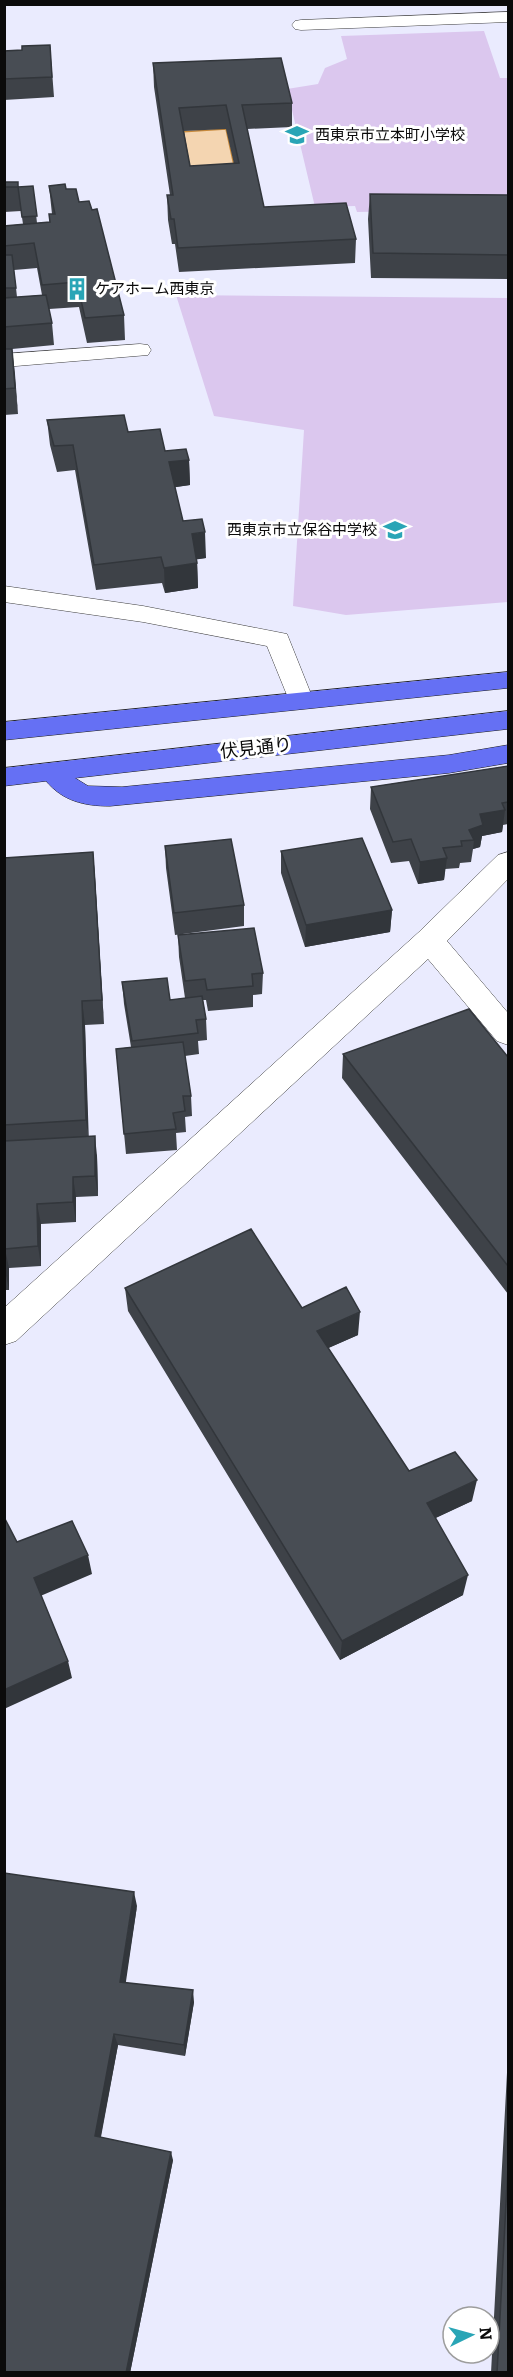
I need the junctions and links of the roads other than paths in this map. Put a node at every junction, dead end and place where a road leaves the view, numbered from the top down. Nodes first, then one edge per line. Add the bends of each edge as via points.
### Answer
1 (296, 4) edge
2 (508, 17) edge
3 (301, 25) junction
4 (300, 45) dead end
5 (140, 350) dead end
6 (4, 361) edge
7 (4, 594) edge
8 (508, 680) edge
9 (300, 699) junction
10 (508, 720) edge
11 (4, 730) edge
12 (508, 754) edge
13 (52, 771) junction
14 (4, 777) edge
15 (508, 862) edge
16 (429, 940) junction
17 (508, 1033) edge
18 (4, 1330) edge

1 - 3 street
2 - 3 street
3 - 4 street via 297,28
5 - 6 street
7 - 9 street via 143,614 278,640
8 - 9 main road
9 - 11 main road
10 - 13 main road, 伏見通り
12 - 13 main road via 449,764 122,796 85,796 65,787
13 - 14 main road, 伏見通り
15 - 16 street
16 - 17 street
16 - 18 street

